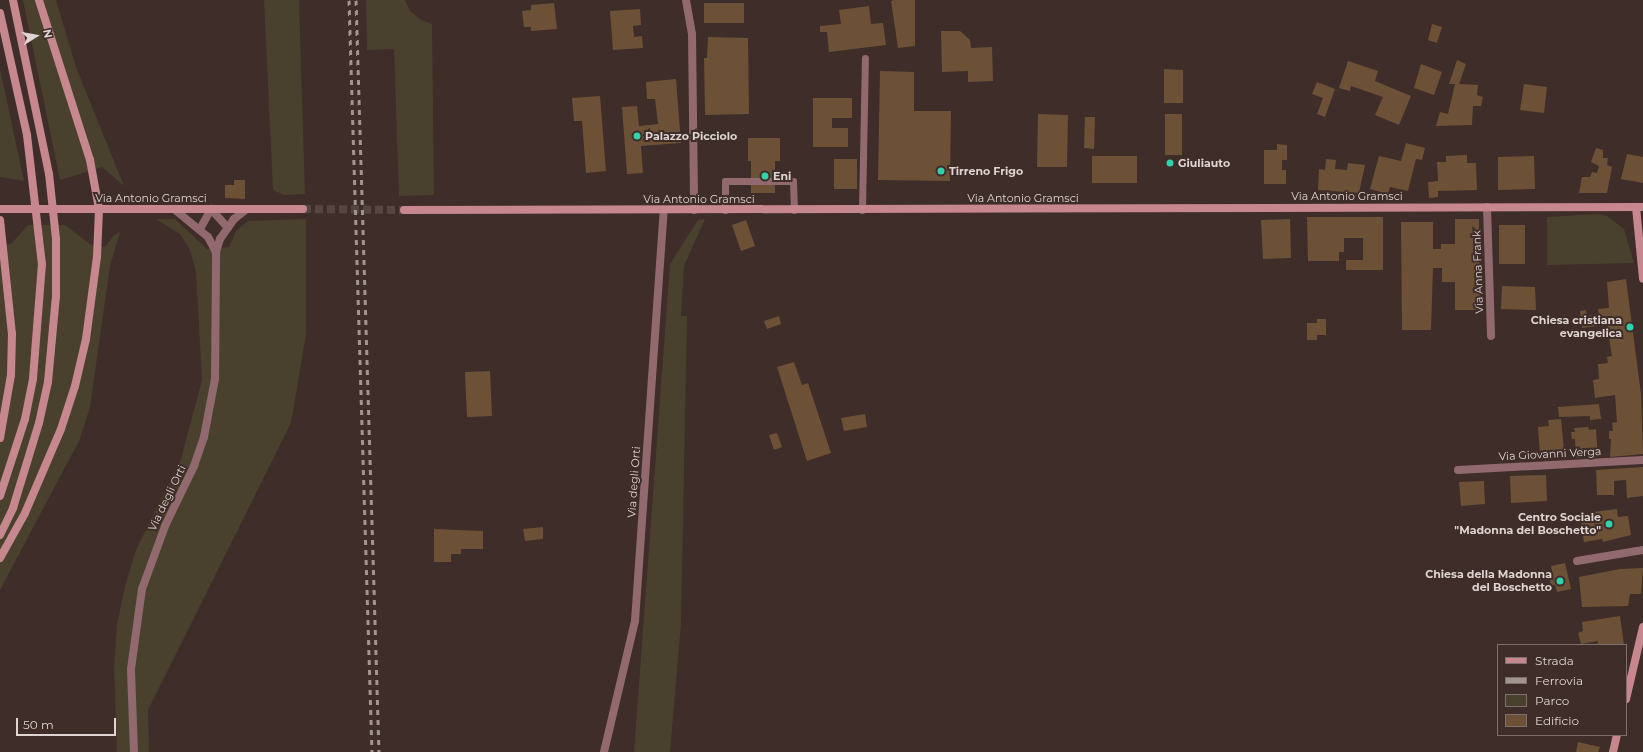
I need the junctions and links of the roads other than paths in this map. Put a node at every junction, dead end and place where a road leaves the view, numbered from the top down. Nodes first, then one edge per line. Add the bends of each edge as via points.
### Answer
1 (13, 0) edge
2 (39, 0) edge
3 (686, 0) edge
4 (0, 13) edge
5 (865, 58) dead end
6 (1487, 206) junction
7 (1640, 207) edge
8 (174, 208) junction
9 (0, 209) edge
10 (99, 209) junction
11 (211, 209) junction
12 (247, 209) junction
13 (302, 209) tunnel mouth
14 (404, 210) tunnel mouth
15 (664, 210) junction
16 (694, 210) junction
17 (725, 210) junction
18 (794, 210) junction
19 (862, 210) junction
20 (0, 220) edge
21 (228, 228) junction
22 (200, 229) junction
23 (216, 252) junction
24 (1643, 279) edge
25 (1491, 336) dead end
26 (0, 438) edge
27 (1643, 460) edge
28 (1458, 470) dead end
29 (0, 496) edge
30 (0, 535) edge
31 (1643, 550) edge
32 (0, 558) edge
33 (1577, 561) dead end
34 (1643, 627) edge
35 (1627, 695) edge
36 (1617, 736) edge
37 (134, 752) edge
38 (604, 752) edge
39 (1613, 752) edge

1 - 30 main road via 49,174 56,239 56,296 48,382 26,468
2 - 10 main road via 90,160
3 - 16 street via 692,34
4 - 29 main road via 34,176 41,240 41,296 33,379 25,420
5 - 19 lane
6 - 7 main road, Via Antonio Gramsci
6 - 19 main road, Via Antonio Gramsci
6 - 25 street, Via Anna Frank
7 - 24 main road
8 - 10 main road, Via Antonio Gramsci
8 - 11 main road, Via Antonio Gramsci
8 - 22 street
9 - 10 main road, Via Antonio Gramsci
10 - 32 main road via 92,296 75,386 44,474
11 - 12 main road, Via Antonio Gramsci
11 - 21 street
11 - 22 street
12 - 13 main road, Via Antonio Gramsci
12 - 21 street, Via degli Orti via 234,219
14 - 15 main road, Via Antonio Gramsci
15 - 16 main road, Via Antonio Gramsci
15 - 38 street, Via degli Orti via 636,621
16 - 17 main road, Via Antonio Gramsci
17 - 18 main road, Via Antonio Gramsci
17 - 18 lane via 725,181 793,180
18 - 19 main road, Via Antonio Gramsci
20 - 26 main road via 10,295 12,334 10,375
21 - 23 street, Via degli Orti
22 - 23 street
23 - 37 street, Via degli Orti via 215,379 211,407 194,466 164,526 142,589 131,669
27 - 28 street, Via Giovanni Verga
31 - 33 street
34 - 35 main road
36 - 39 main road

